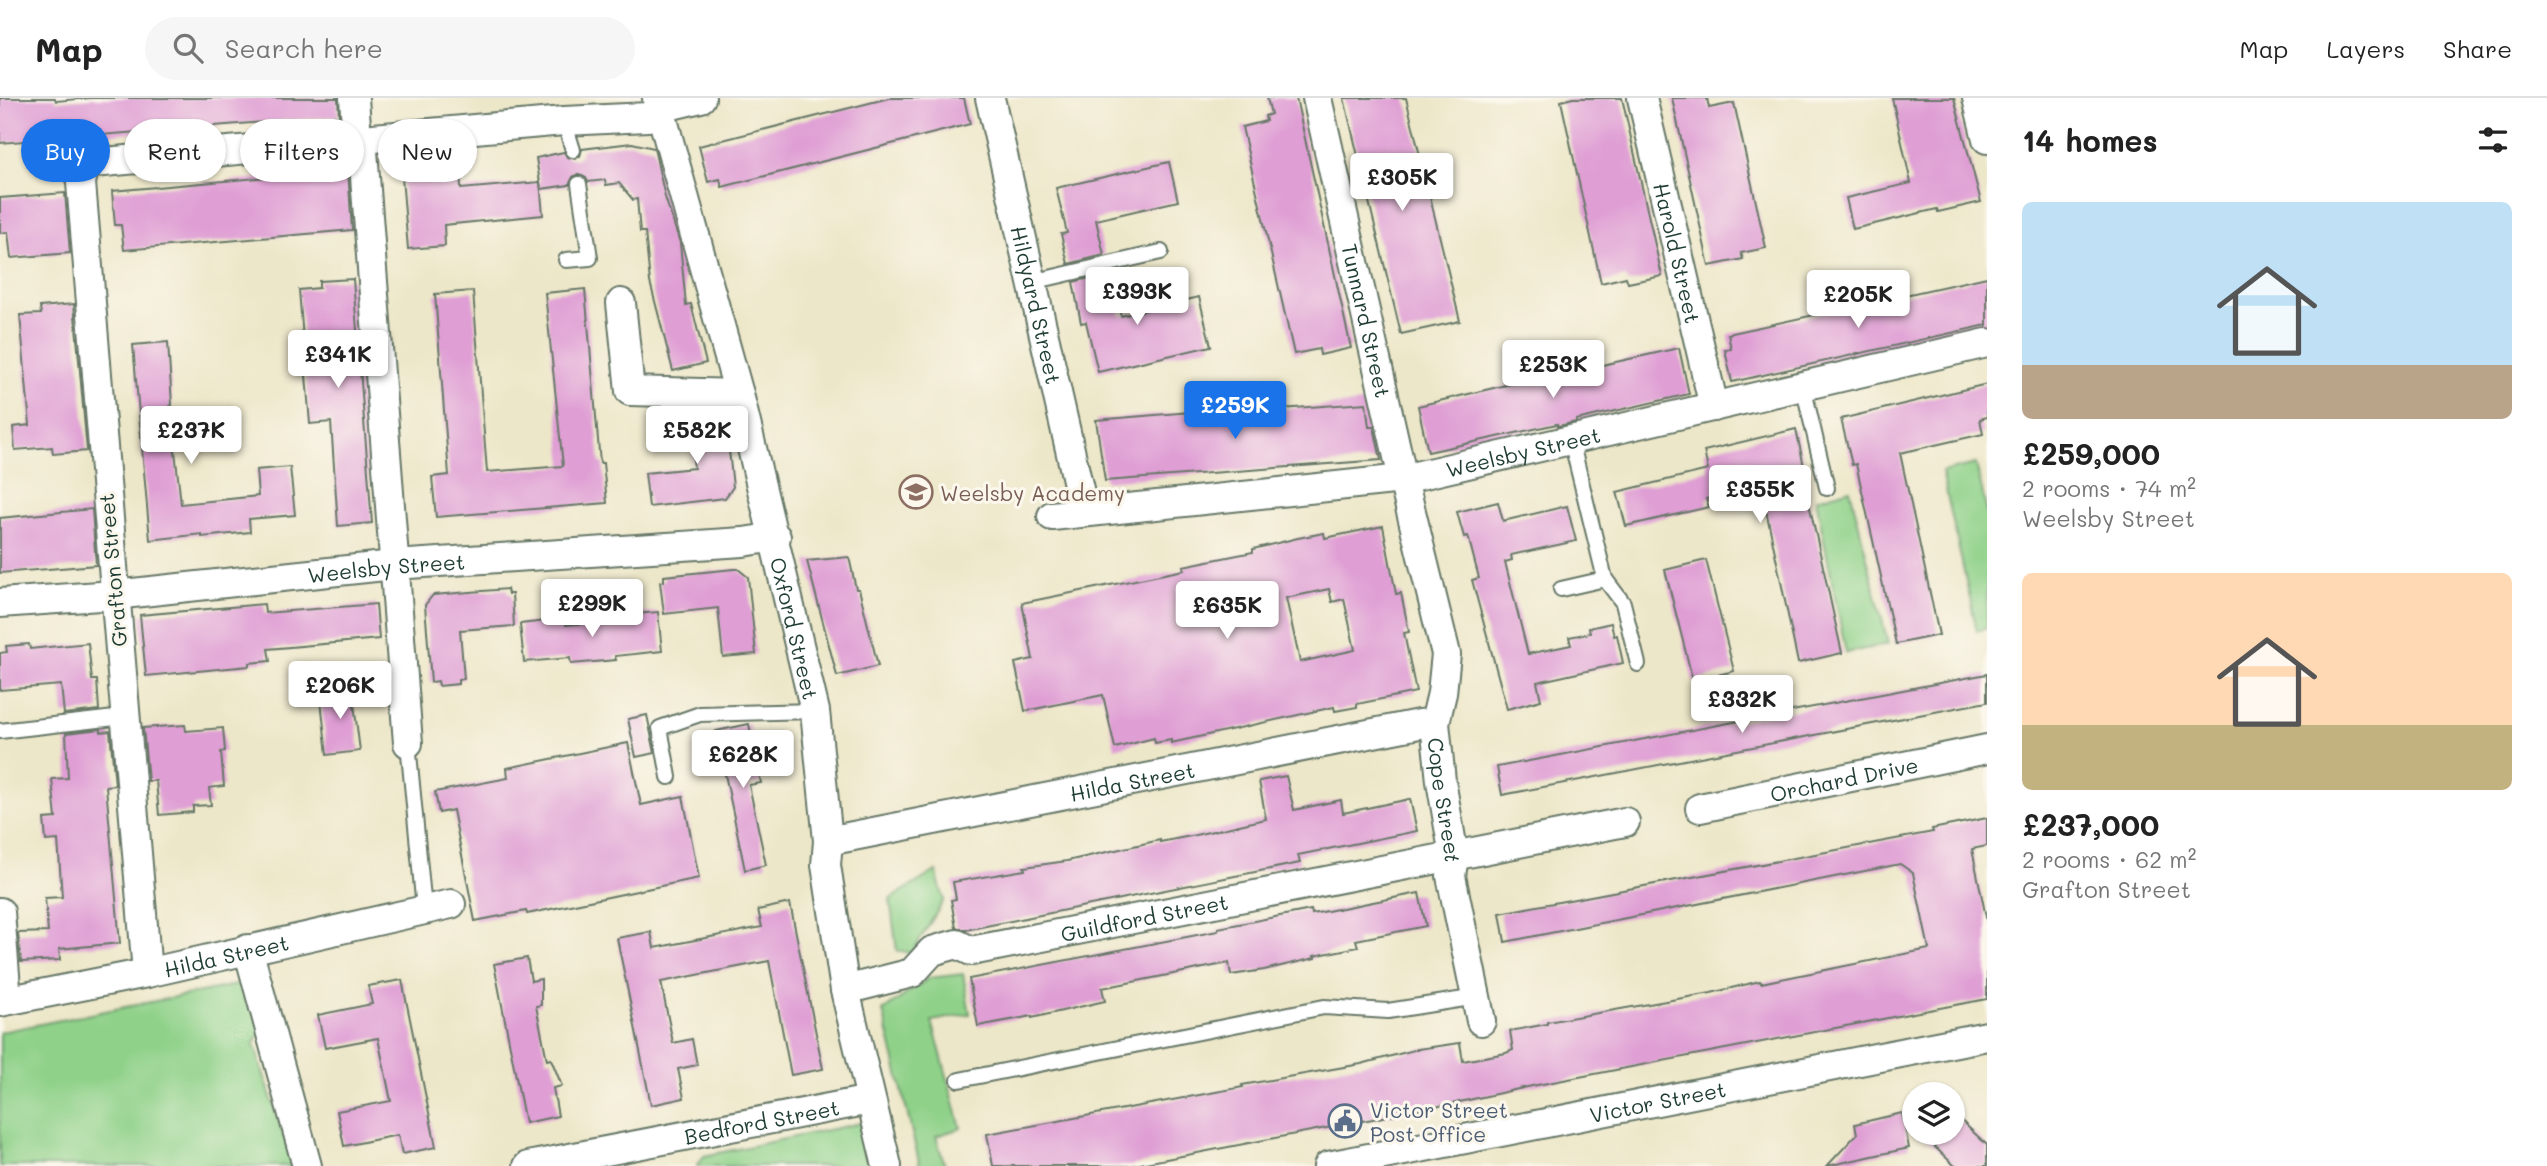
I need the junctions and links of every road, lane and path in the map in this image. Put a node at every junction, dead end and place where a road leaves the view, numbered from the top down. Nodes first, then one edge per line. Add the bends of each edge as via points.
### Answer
1 (354, 98) edge
2 (701, 98) edge
3 (990, 98) edge
4 (1317, 98) edge
5 (1642, 98) edge
6 (1978, 98) edge
7 (658, 103) edge
8 (356, 119) edge
9 (564, 121) junction
10 (364, 138) edge
11 (1987, 139) edge
12 (240, 150) edge
13 (573, 150) dead end
14 (364, 163) edge
15 (579, 184) dead end
16 (1161, 252) dead end
17 (566, 260) dead end
18 (1032, 282) junction
19 (621, 303) dead end
20 (1987, 343) edge
21 (1803, 386) junction
22 (739, 394) junction
23 (1714, 407) junction
24 (1571, 440) junction
25 (1828, 488) dead end
26 (1407, 489) junction
27 (1084, 511) junction
28 (1052, 516) dead end
29 (776, 537) junction
30 (394, 565) junction
31 (1605, 579) junction
32 (1561, 589) dead end
33 (114, 595) junction
34 (0, 603) edge
35 (1639, 664) dead end
36 (815, 711) junction
37 (124, 717) junction
38 (1435, 723) junction
39 (0, 731) edge
40 (408, 743) joint
41 (1987, 749) edge
42 (668, 777) dead end
43 (1700, 808) dead end
44 (1625, 822) dead end
45 (828, 841) junction
46 (1454, 856) junction
47 (437, 907) joint
48 (0, 912) edge
49 (248, 949) junction
50 (147, 973) junction
51 (845, 990) junction
52 (4, 1001) edge
53 (1479, 1009) joint
54 (1987, 1036) edge
55 (959, 1080) dead end
56 (870, 1100) junction
57 (307, 1166) edge
58 (528, 1166) edge
59 (887, 1166) edge
60 (1328, 1166) edge

1 - 8 street
2 - 7 street
3 - 18 street, Hildyard Street
4 - 26 street, Tunnard Street
5 - 23 street, Harold Street
6 - 11 street
7 - 9 street via 648,117
7 - 22 street, Oxford Street
9 - 10 street
9 - 13 lane
12 - 33 street, Grafton Street via 93,163 83,168
14 - 30 street
15 - 17 lane via 590,258
16 - 18 lane
18 - 27 street, Hildyard Street
19 - 22 street via 630,391
20 - 21 street, Weelsby Street
21 - 23 street, Weelsby Street
21 - 25 lane
22 - 29 street, Oxford Street
23 - 24 street, Weelsby Street
24 - 26 street, Weelsby Street
24 - 31 lane
26 - 27 street, Weelsby Street
26 - 38 street, Cope Street via 1446,654
27 - 28 street, Weelsby Street
29 - 30 street, Weelsby Street
29 - 36 street, Oxford Street
30 - 33 street, Weelsby Street
30 - 40 street
31 - 32 lane
31 - 35 lane via 1623,603
33 - 34 street, Weelsby Street
33 - 37 street, Grafton Street
36 - 42 lane via 700,714 660,727
36 - 45 street, Oxford Street
37 - 39 lane
37 - 50 street, Grafton Street
38 - 45 street, Hilda Street
38 - 46 street, Cope Street
40 - 47 lane via 415,815
41 - 43 street, Orchard Drive
44 - 46 street
45 - 51 street, Oxford Street via 826,865
46 - 51 street, Guildford Street via 971,950 957,944 932,951 912,973
46 - 53 street, Cope Street via 1451,876
47 - 49 street, Hilda Street
48 - 52 street
49 - 50 street, Hilda Street
49 - 57 street
50 - 52 street, Hilda Street
51 - 56 street, Oxford Street
53 - 55 lane via 1324,1007
54 - 60 street, Victor Street
56 - 58 street, Bedford Street
56 - 59 street, Oxford Street

